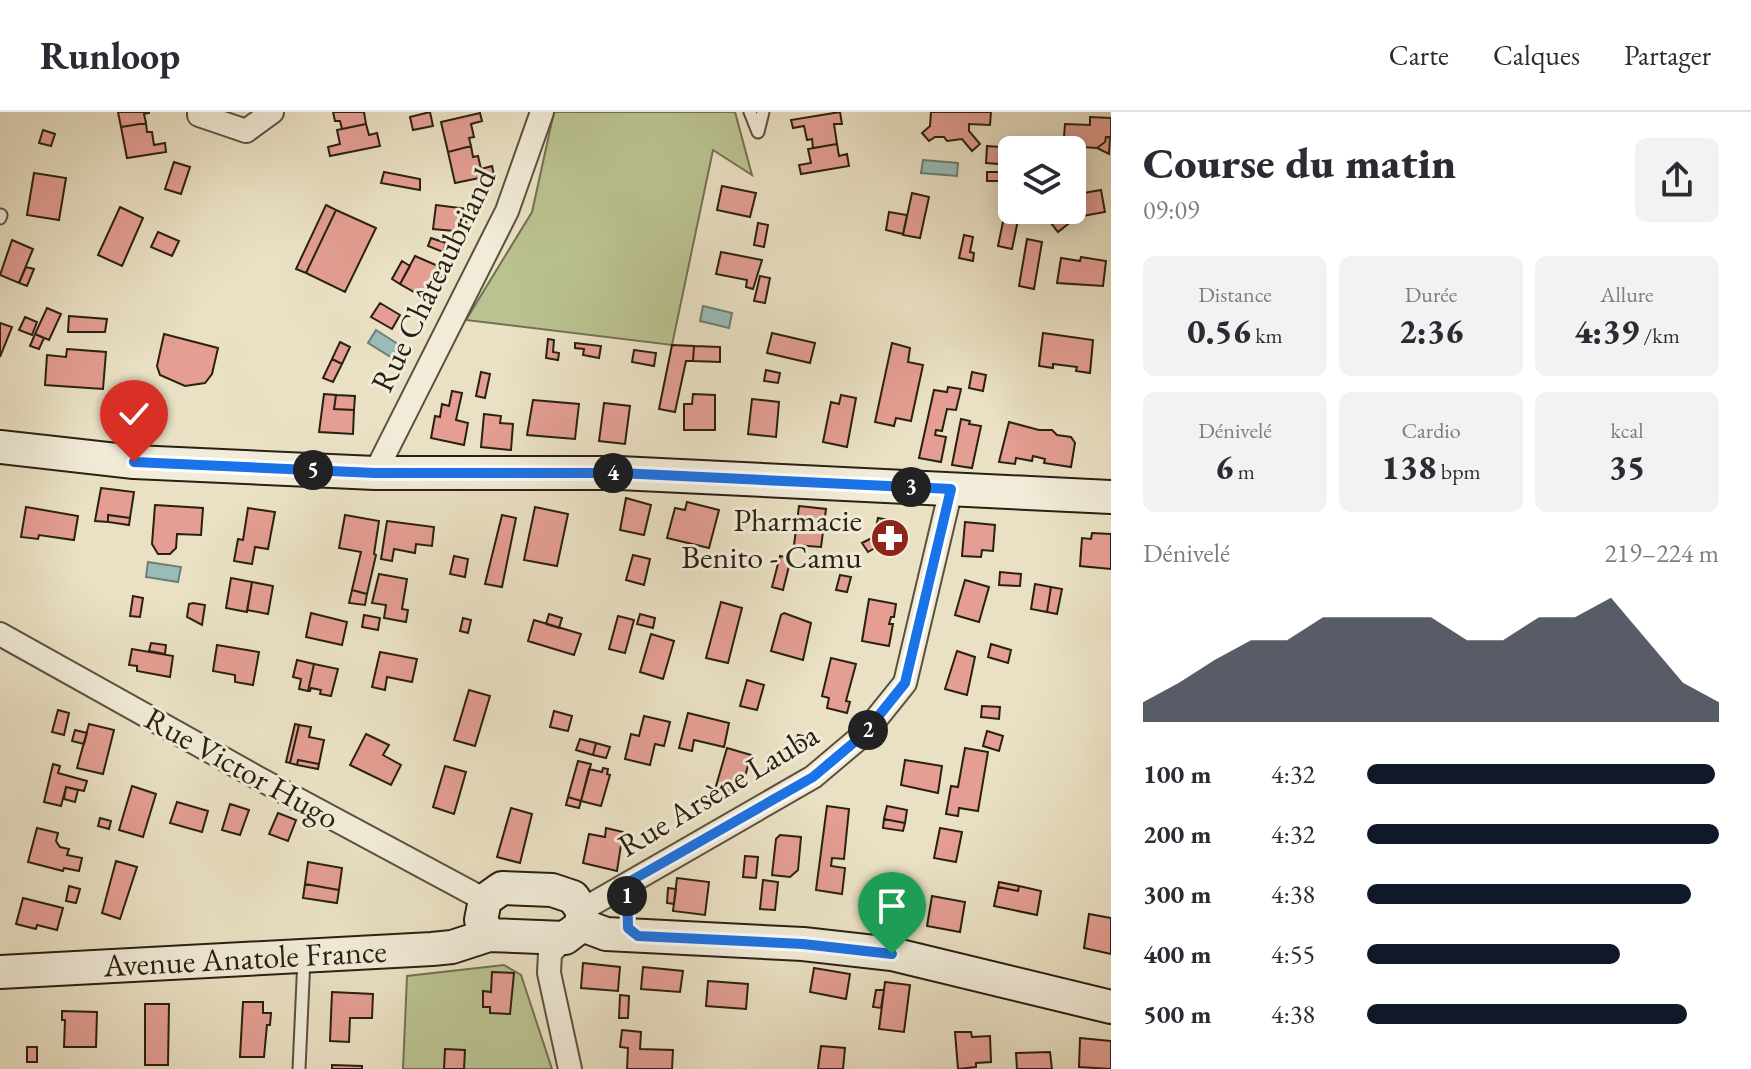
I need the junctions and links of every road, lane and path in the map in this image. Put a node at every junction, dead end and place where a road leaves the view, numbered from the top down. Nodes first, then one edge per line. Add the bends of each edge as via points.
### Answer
1 (199, 112) edge
2 (272, 112) edge
3 (542, 112) edge
4 (750, 112) edge
5 (763, 112) edge
6 (0, 447) edge
7 (375, 473) junction
8 (951, 489) junction
9 (1111, 497) edge
10 (0, 634) edge
11 (627, 883) junction
12 (485, 900) junction
13 (576, 925) junction
14 (489, 935) junction
15 (638, 936) junction
16 (304, 954) junction
17 (0, 972) edge
18 (1111, 1007) edge
19 (299, 1069) edge
20 (570, 1069) edge

1 - 2 street via 246,131
3 - 7 street, Rue Châteaubriand via 507,211
4 - 5 lane via 758,132
6 - 7 street via 134,462
7 - 8 street via 619,473
8 - 9 street
8 - 11 street, Rue Arsène Lauba via 905,683 864,734 813,777
10 - 12 street, Rue Victor Hugo
11 - 13 street, Rue Arsène Lauba
11 - 15 lane via 628,928
12 - 13 street via 502,888 552,890 573,897
12 - 14 street via 481,920
13 - 14 street, Avenue Anatole France
13 - 15 street
13 - 20 street via 550,953 549,973
14 - 16 street, Avenue Anatole France via 452,947
15 - 18 street via 892,954
16 - 17 street, Avenue Anatole France
16 - 19 lane

